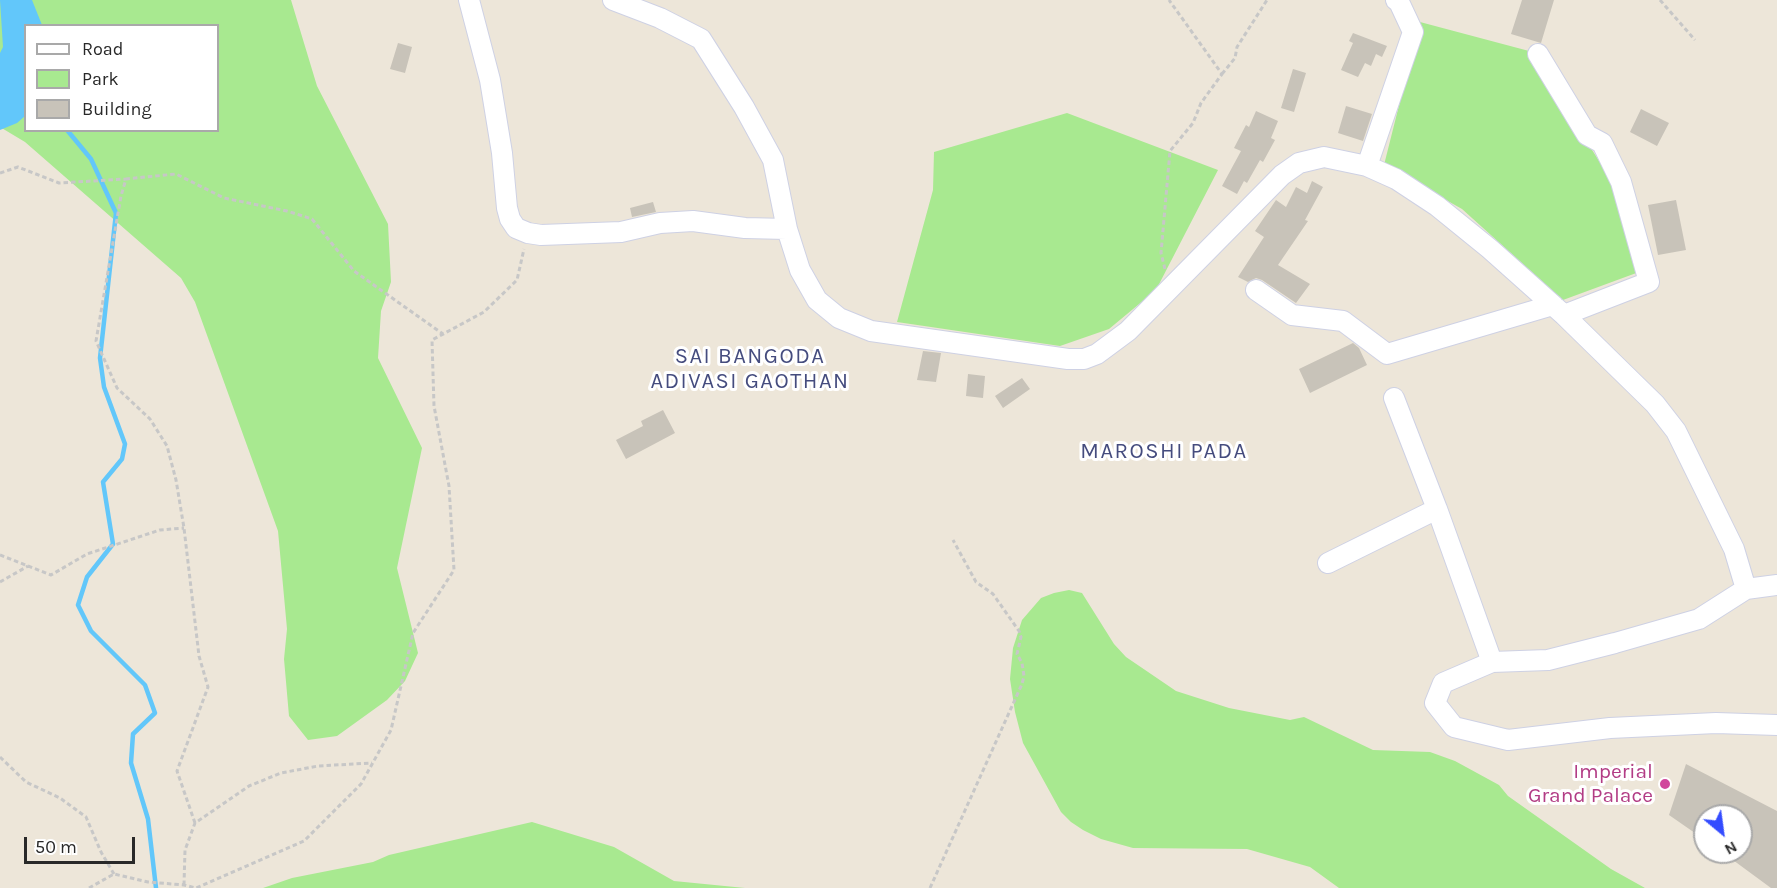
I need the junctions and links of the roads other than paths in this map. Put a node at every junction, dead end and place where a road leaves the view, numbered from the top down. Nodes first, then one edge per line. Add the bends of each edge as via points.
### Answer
1 (469, 0) edge
2 (613, 0) edge
3 (1396, 0) edge
4 (1538, 54) dead end
5 (1367, 166) junction
6 (787, 229) junction
7 (1256, 290) dead end
8 (1558, 310) junction
9 (1394, 398) dead end
10 (1437, 509) junction
11 (1328, 563) dead end
12 (1777, 585) edge
13 (1746, 589) junction
14 (1492, 662) junction
15 (1777, 725) edge

1 - 6 street via 490,80 507,208 516,228 541,235 621,232 693,220 745,228
2 - 6 street via 701,39 773,160
3 - 5 street via 1413,32
4 - 8 street via 1587,135 1602,143 1622,182 1649,282
5 - 6 street via 1324,157 1299,163 1282,175 1128,331 1084,359 871,331 839,318 817,300 801,270
5 - 8 street via 1396,179 1437,206
7 - 8 street via 1292,315 1343,321 1388,354
8 - 13 street via 1655,404 1676,431 1734,549
9 - 10 street
10 - 11 street
10 - 14 street
12 - 13 street
13 - 14 street via 1699,619 1548,660
14 - 15 street via 1443,683 1435,703 1454,727 1508,740 1610,728 1716,723

